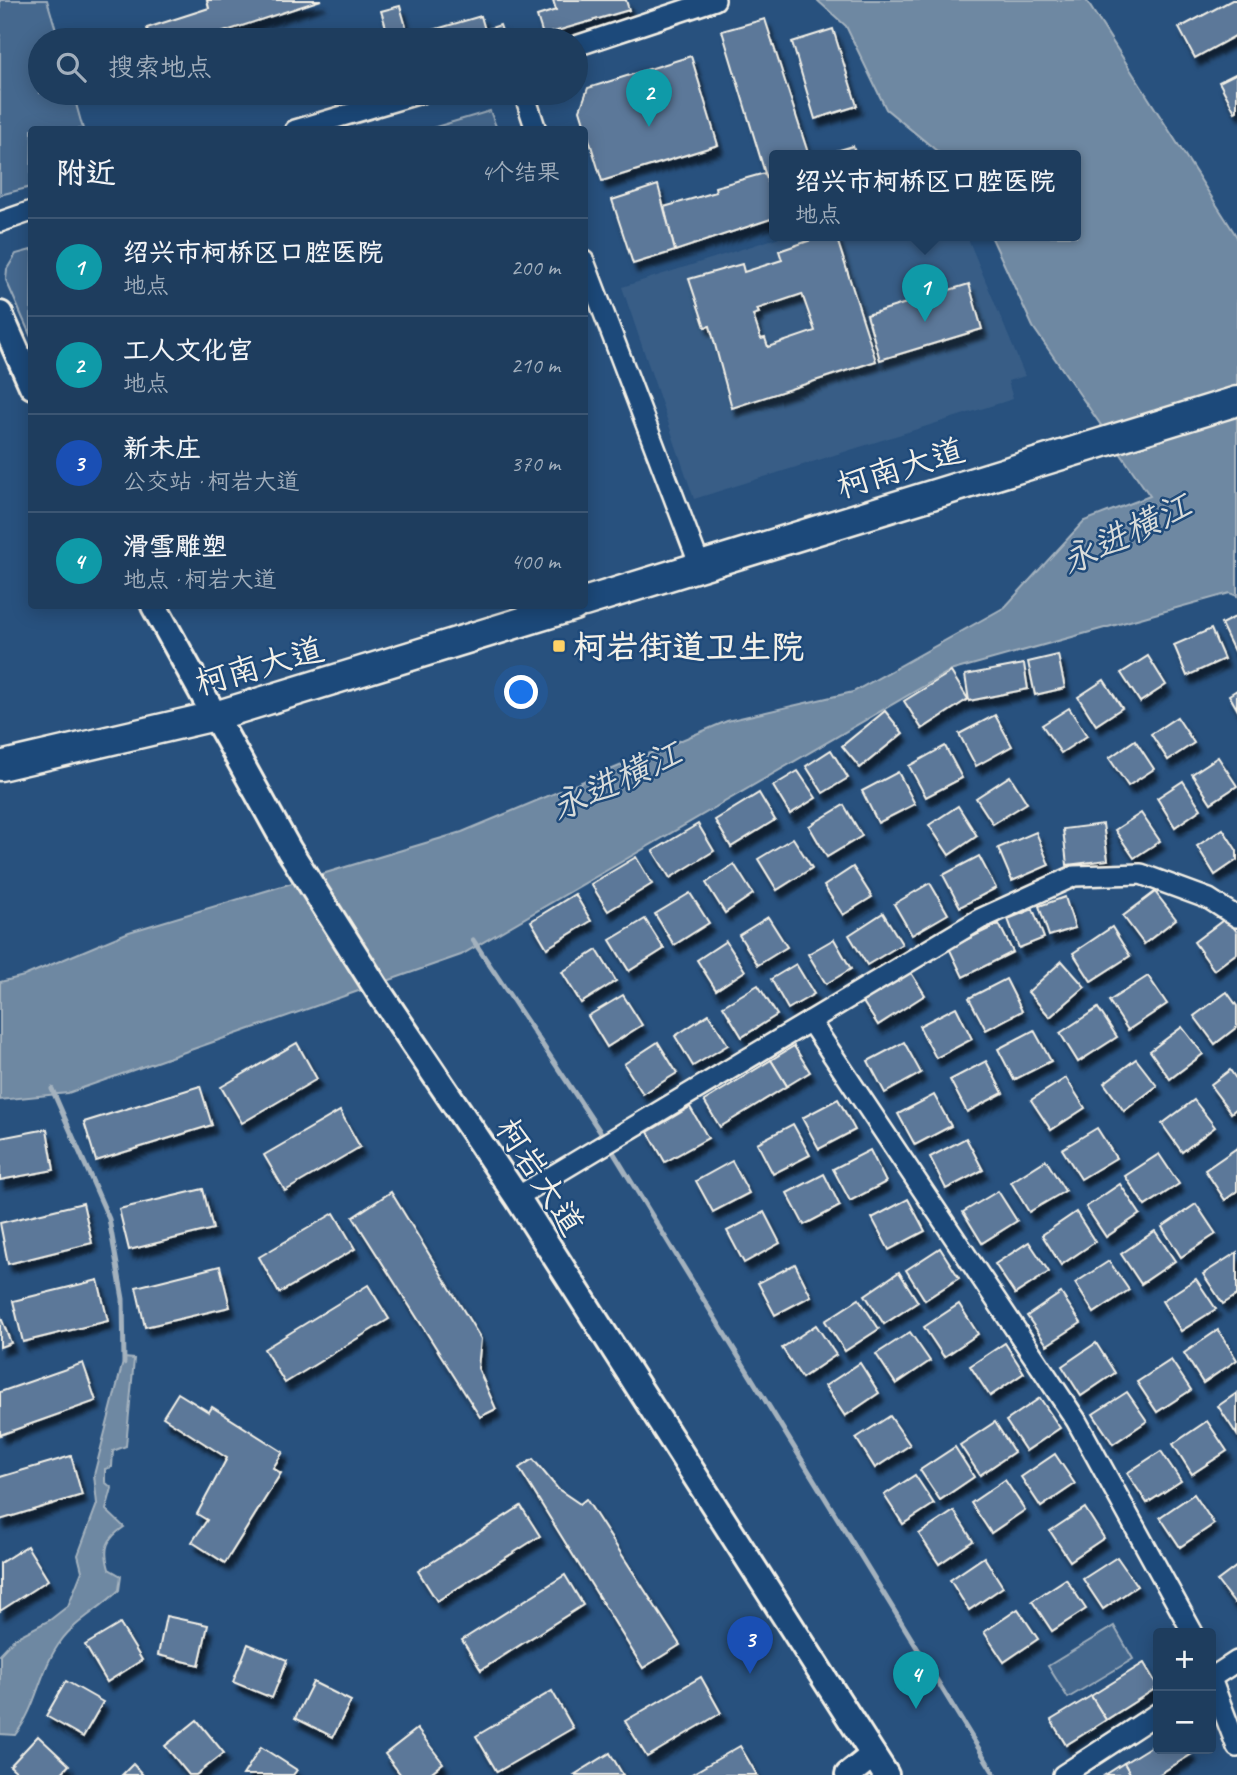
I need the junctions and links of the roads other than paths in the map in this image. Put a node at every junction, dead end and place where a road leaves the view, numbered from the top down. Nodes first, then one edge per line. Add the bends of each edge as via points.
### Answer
1 (715, 0) edge
2 (588, 42) edge
3 (380, 105) edge
4 (528, 105) edge
5 (309, 126) edge
6 (535, 126) edge
7 (28, 212) edge
8 (0, 222) edge
9 (588, 272) edge
10 (0, 314) edge
11 (28, 377) edge
12 (1237, 401) edge
13 (700, 566) junction
14 (588, 601) edge
15 (156, 609) edge
16 (564, 609) edge
17 (215, 716) junction
18 (0, 766) edge
19 (1237, 917) edge
20 (810, 1021) junction
21 (517, 1197) junction
22 (1190, 1628) edge
23 (1237, 1661) edge
24 (1216, 1675) edge
25 (1216, 1691) edge
26 (1153, 1716) edge
27 (1237, 1747) edge
28 (880, 1765) edge
29 (848, 1775) edge
30 (1063, 1775) edge

1 - 2 street
3 - 5 street
4 - 6 street
7 - 8 street
9 - 13 street
10 - 11 street
12 - 13 main road, 柯南大道
13 - 14 main road, 柯南大道
15 - 17 street, 柯岩大道
16 - 17 main road, 柯南大道
17 - 18 main road, 柯南大道
17 - 21 street, 柯岩大道 via 289,850
19 - 20 street via 1209,899 1140,874 1074,876 980,919
20 - 21 street
20 - 22 street via 1076,1420
21 - 28 street, 柯岩大道
23 - 24 street
25 - 27 street
26 - 30 street
28 - 29 street

